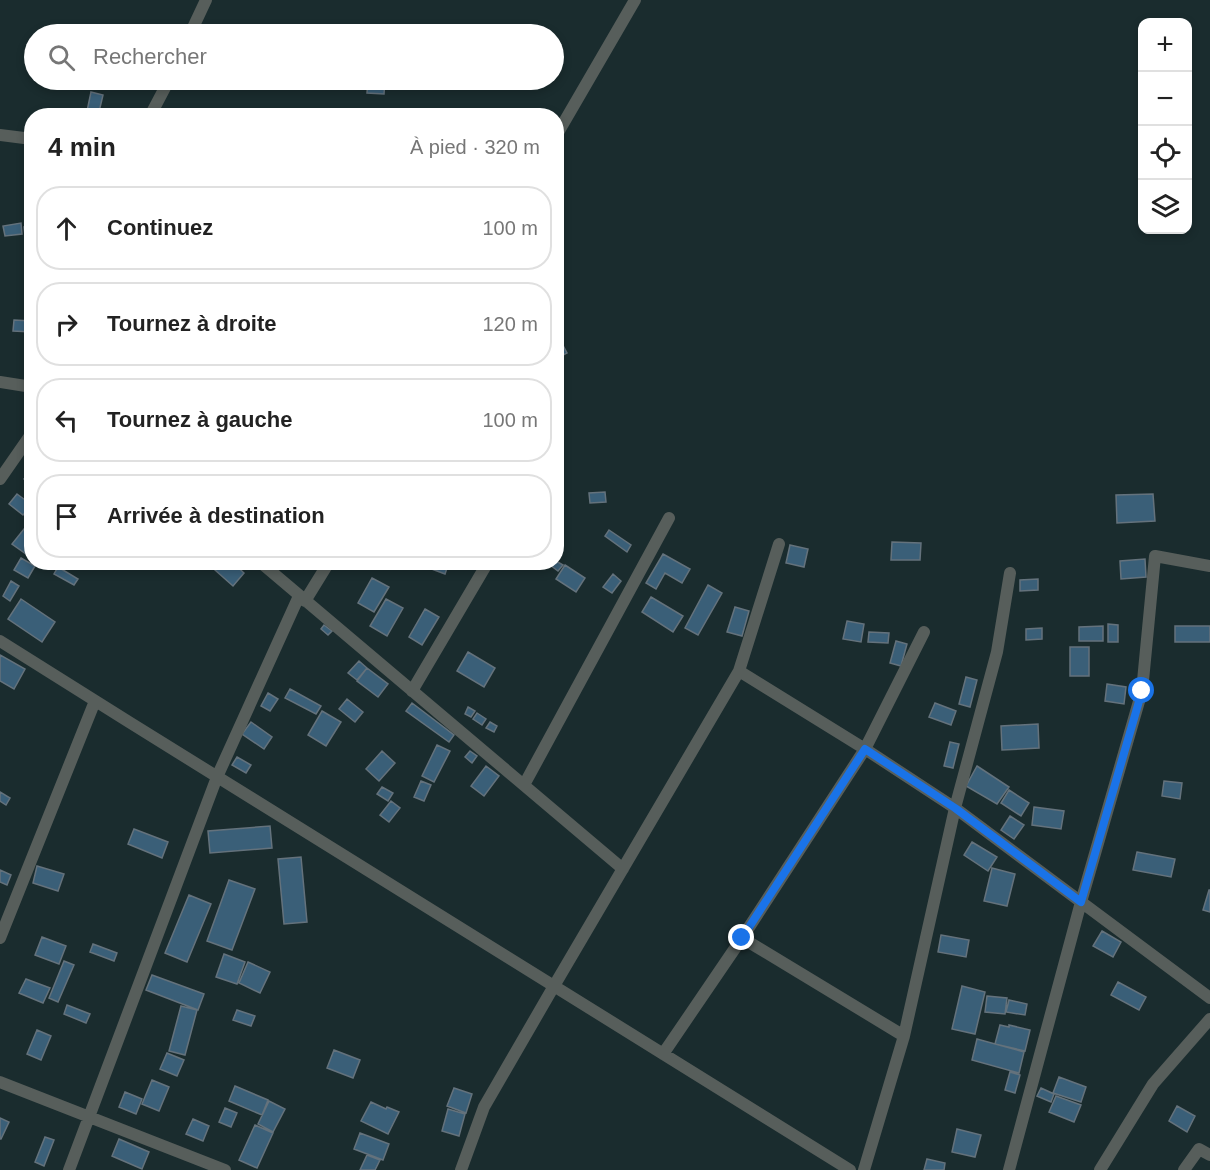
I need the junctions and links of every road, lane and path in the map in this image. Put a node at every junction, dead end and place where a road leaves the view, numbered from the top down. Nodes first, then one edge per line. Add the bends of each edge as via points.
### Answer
1 (206, 0) edge
2 (634, 0) edge
3 (195, 24) edge
4 (164, 90) edge
5 (154, 108) edge
6 (564, 122) edge
7 (0, 135) edge
8 (24, 138) edge
9 (0, 382) edge
10 (24, 386) edge
11 (24, 442) edge
12 (4, 465) edge
13 (0, 479) edge
14 (669, 518) dead end
15 (779, 544) dead end
16 (1210, 566) edge
17 (269, 570) edge
18 (324, 570) edge
19 (483, 570) edge
20 (1010, 573) dead end
21 (302, 598) junction
22 (924, 632) dead end
23 (0, 641) edge
24 (739, 671) junction
25 (412, 691) junction
26 (95, 701) junction
27 (865, 749) junction
28 (217, 777) junction
29 (524, 785) junction
30 (955, 808) junction
31 (623, 869) junction
32 (1081, 902) junction
33 (1, 933) edge
34 (742, 938) junction
35 (554, 986) junction
36 (1210, 998) edge
37 (1210, 1019) edge
38 (904, 1036) junction
39 (663, 1054) junction
40 (0, 1082) edge
41 (89, 1117) junction
42 (1210, 1155) edge
43 (69, 1170) edge
44 (225, 1170) edge
45 (461, 1170) edge
46 (850, 1170) edge
47 (864, 1170) edge
48 (1010, 1170) edge
49 (1100, 1170) edge
50 (1184, 1170) edge

1 - 3 street
2 - 6 street
4 - 5 street
7 - 8 street
9 - 10 street
11 - 12 street
12 - 13 street
14 - 29 street
15 - 24 street
16 - 32 street via 1155,556 1142,691
17 - 21 street
18 - 21 street
19 - 25 street
20 - 30 street via 997,652
21 - 25 street
21 - 28 street
22 - 27 street
23 - 26 street
24 - 27 street
24 - 31 street
25 - 29 street
26 - 28 street
26 - 33 street
27 - 30 street
27 - 34 street
28 - 35 street
28 - 41 street
29 - 31 street
30 - 32 street
30 - 38 street
31 - 35 street
32 - 36 street
32 - 48 street
34 - 38 street
34 - 39 street
35 - 39 street
35 - 45 street via 484,1107
37 - 49 street via 1153,1084
38 - 47 street
39 - 46 street
40 - 41 street
41 - 43 street
41 - 44 street
42 - 50 street via 1199,1149

